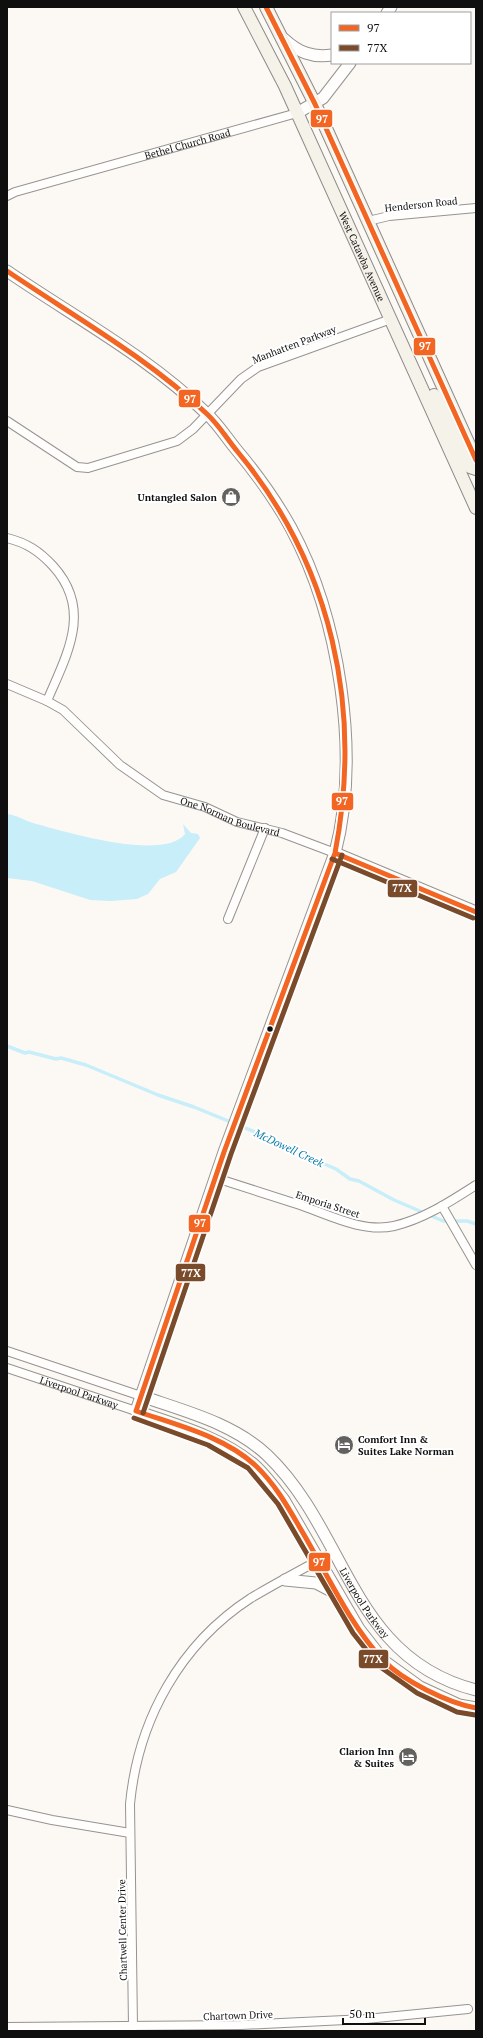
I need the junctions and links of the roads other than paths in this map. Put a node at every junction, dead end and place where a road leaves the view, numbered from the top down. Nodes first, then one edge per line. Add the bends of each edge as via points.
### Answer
1 (244, 7) edge
2 (266, 7) edge
3 (284, 39) junction
4 (331, 55) edge
5 (349, 64) edge
6 (315, 104) junction
7 (297, 113) junction
8 (7, 196) edge
9 (476, 208) edge
10 (368, 221) junction
11 (7, 271) edge
12 (391, 319) junction
13 (413, 368) junction
14 (208, 415) junction
15 (7, 421) edge
16 (475, 454) edge
17 (476, 468) edge
18 (476, 508) edge
19 (7, 538) edge
20 (7, 684) edge
21 (47, 700) junction
22 (265, 828) junction
23 (335, 853) junction
24 (476, 912) edge
25 (228, 918) dead end
26 (216, 1178) junction
27 (476, 1185) edge
28 (442, 1206) junction
29 (476, 1265) edge
30 (7, 1352) edge
31 (7, 1368) edge
32 (141, 1396) junction
33 (136, 1411) junction
34 (334, 1552) junction
35 (319, 1560) junction
36 (284, 1580) junction
37 (339, 1595) junction
38 (476, 1690) edge
39 (476, 1708) edge
40 (7, 1810) edge
41 (130, 1833) junction
42 (468, 2009) dead end
43 (7, 2027) edge
44 (134, 2027) junction

1 - 7 main road, West Catawba Avenue
2 - 3 main road, West Catawba Avenue
3 - 4 street via 296,49 309,54
3 - 6 main road, West Catawba Avenue
5 - 6 street, Bethel Church Road via 333,88
6 - 7 street, Bethel Church Road
6 - 10 main road, West Catawba Avenue
7 - 8 street, Bethel Church Road
7 - 12 main road, West Catawba Avenue
9 - 10 street, Henderson Road via 389,216
10 - 16 main road, West Catawba Avenue
11 - 14 street via 137,358
12 - 13 main road, West Catawba Avenue
12 - 14 street, Manhatten Parkway via 258,367 241,379
13 - 17 main road via 430,388 466,462 470,467
13 - 18 main road, West Catawba Avenue
14 - 15 street, Manhatten Parkway via 177,441 88,468 77,467
14 - 23 street via 259,477 277,504 300,546 323,608 340,680 346,737 344,810
19 - 21 street via 33,547 45,557 60,573 74,602 76,617 73,632
20 - 21 street, One Norman Boulevard
21 - 22 street, One Norman Boulevard via 74,719 120,765 159,792 205,807 238,822
22 - 23 street, One Norman Boulevard via 305,840
22 - 25 street
23 - 24 street, One Norman Boulevard
23 - 26 street
26 - 28 street, Emporia Street via 366,1226 393,1226
26 - 32 street
27 - 28 street, Emporia Street
28 - 29 street
30 - 32 street, Liverpool Parkway
31 - 33 street, Liverpool Parkway
32 - 33 street
32 - 34 street, Liverpool Parkway via 215,1422 266,1454 288,1477
33 - 35 street, Liverpool Parkway via 216,1440 253,1463 284,1500
34 - 35 street, Chartwell Center Drive
34 - 38 street, Liverpool Parkway via 375,1622 396,1647 428,1671
35 - 36 street, Chartwell Center Drive
35 - 37 street, Liverpool Parkway
36 - 37 street via 316,1583
36 - 41 street, Chartwell Center Drive via 251,1598 221,1621 194,1648 167,1684 140,1748 131,1792
37 - 39 street, Liverpool Parkway via 372,1646 396,1671 437,1696 459,1705
40 - 41 street
41 - 44 street, Chartwell Center Drive
42 - 44 street, Chartown Drive via 366,2019
43 - 44 street, Chartown Drive

